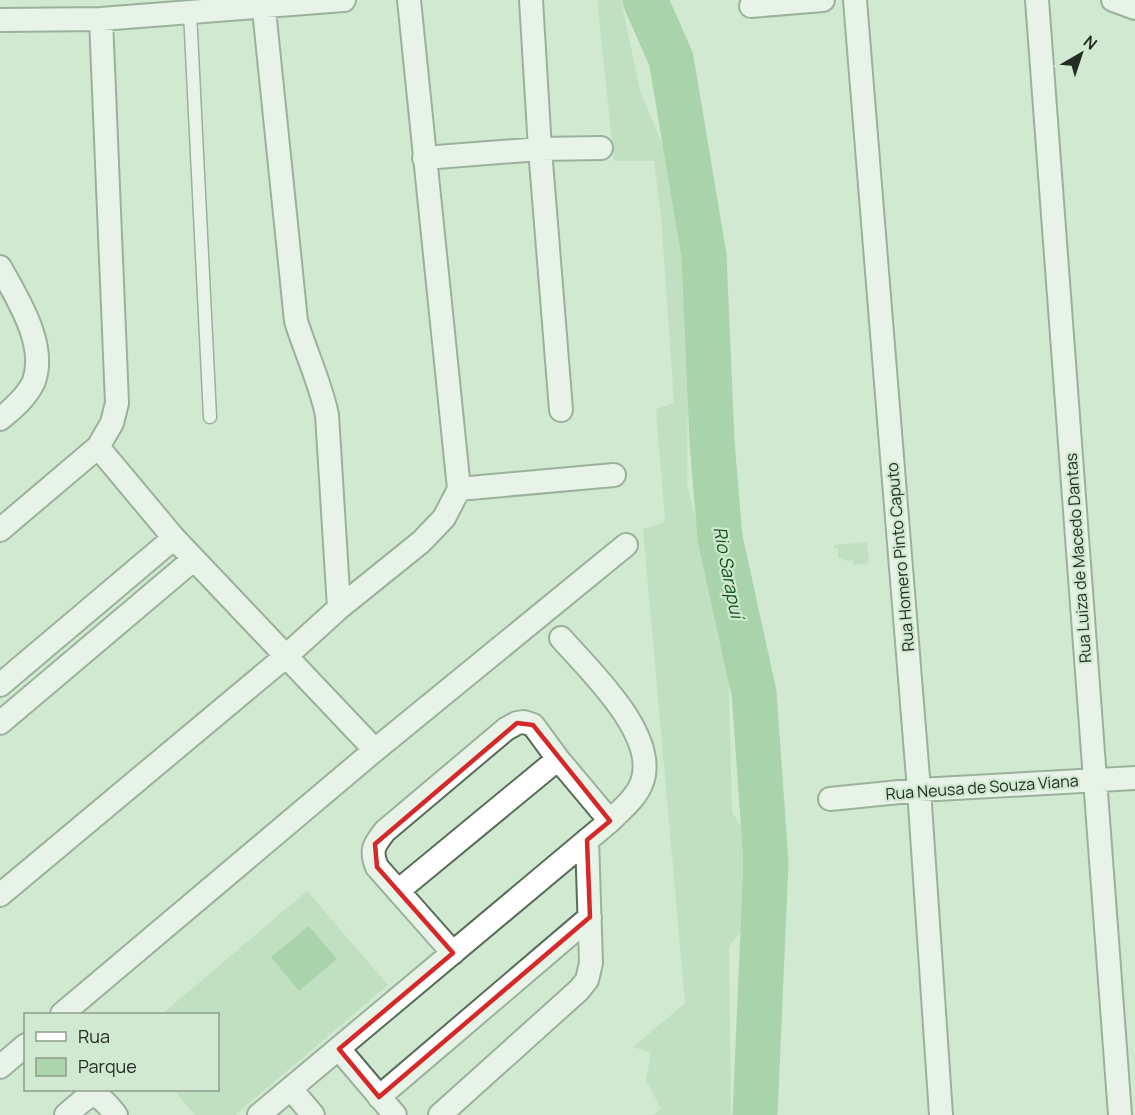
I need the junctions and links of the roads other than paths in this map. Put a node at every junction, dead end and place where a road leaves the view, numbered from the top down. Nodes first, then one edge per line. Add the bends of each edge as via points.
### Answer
1 (344, 0) edge
2 (409, 0) edge
3 (531, 0) edge
4 (823, 0) edge
5 (855, 0) edge
6 (1037, 0) edge
7 (1113, 0) edge
8 (264, 3) edge
9 (751, 6) dead end
10 (1135, 8) edge
11 (190, 12) junction
12 (101, 19) junction
13 (0, 20) edge
14 (601, 148) dead end
15 (540, 149) junction
16 (424, 158) junction
17 (0, 267) edge
18 (561, 410) dead end
19 (210, 417) dead end
20 (0, 419) edge
21 (98, 447) junction
22 (614, 475) dead end
23 (459, 489) junction
24 (0, 530) edge
25 (174, 538) junction
26 (626, 545) dead end
27 (194, 559) junction
28 (339, 608) junction
29 (561, 638) dead end
30 (285, 657) junction
31 (0, 685) edge
32 (0, 723) edge
33 (375, 750) junction
34 (558, 759) junction
35 (1135, 778) edge
36 (1095, 780) junction
37 (919, 790) junction
38 (830, 799) dead end
39 (610, 821) junction
40 (587, 840) junction
41 (398, 891) junction
42 (0, 895) edge
43 (590, 917) junction
44 (453, 953) junction
45 (63, 1013) edge
46 (24, 1047) edge
47 (339, 1049) junction
48 (0, 1067) edge
49 (291, 1089) junction
50 (380, 1097) junction
51 (66, 1115) edge
52 (116, 1115) edge
53 (260, 1115) edge
54 (313, 1115) edge
55 (395, 1115) edge
56 (440, 1115) edge
57 (941, 1115) edge
58 (1120, 1115) edge

1 - 8 street
2 - 16 street
3 - 15 street
4 - 9 street
5 - 37 street, Rua Homero Pinto Caputo
6 - 36 street, Rua Luiza de Macedo Dantas
7 - 10 street
8 - 11 street
8 - 28 street via 296,321 321,385 327,415
11 - 12 street
11 - 19 lane
12 - 13 street
12 - 21 street via 117,403 112,423
14 - 15 street
15 - 16 street
15 - 18 street
16 - 23 street
17 - 20 street via 33,336 36,366 25,395
21 - 24 street
21 - 25 street
22 - 23 street
23 - 28 street via 444,518 421,542
25 - 27 street
25 - 31 street
26 - 33 street
27 - 30 street
27 - 32 street
28 - 30 street
29 - 39 street via 627,715 640,740 645,759 643,780
30 - 33 street
30 - 42 street
33 - 45 street
34 - 39 street
34 - 41 street
34 - 41 street via 532,725 524,722 506,729 385,831 375,844 372,856 377,867
35 - 36 street, Rua Neusa de Souza Viana
36 - 37 street, Rua Neusa de Souza Viana
36 - 58 street, Rua Luiza de Macedo Dantas
37 - 38 street, Rua Neusa de Souza Viana
37 - 57 street, Rua Homero Pinto Caputo
39 - 40 street
40 - 43 street
40 - 44 street
41 - 44 street
43 - 50 street
43 - 56 street via 591,963 587,980
44 - 47 street
46 - 48 street
47 - 49 street
47 - 50 street
49 - 53 street
49 - 54 street
50 - 55 street
51 - 52 street via 95,1095 103,1098

